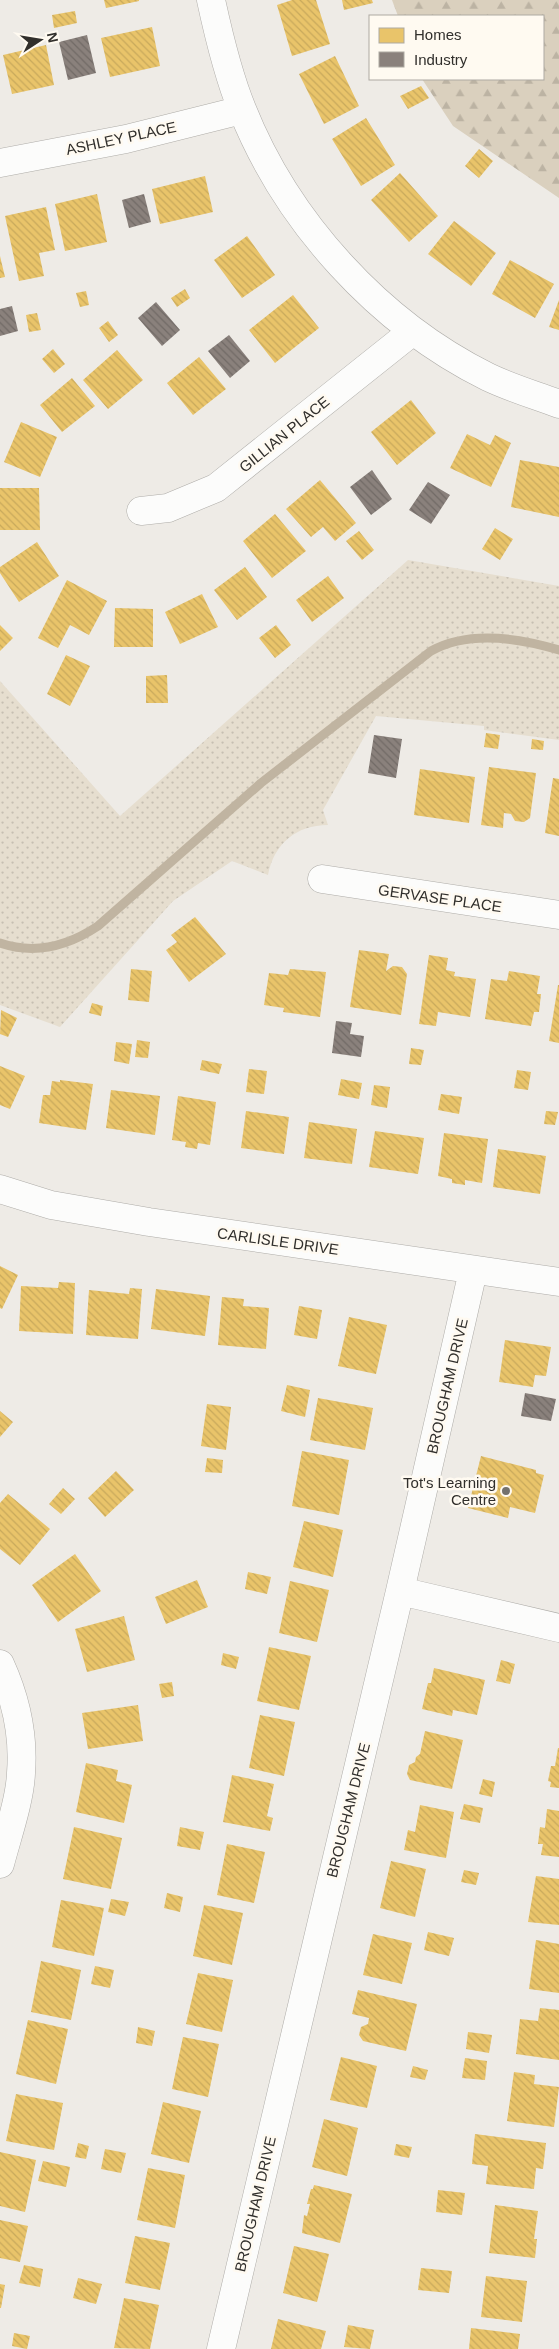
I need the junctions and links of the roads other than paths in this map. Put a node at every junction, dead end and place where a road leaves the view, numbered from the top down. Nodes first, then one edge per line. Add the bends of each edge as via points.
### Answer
1 (211, 0) edge
2 (242, 110) junction
3 (0, 163) edge
4 (413, 331) junction
5 (559, 404) edge
6 (141, 511) dead end
7 (322, 880) dead end
8 (559, 916) edge
9 (0, 1189) edge
10 (473, 1271) junction
11 (559, 1282) edge
12 (400, 1591) junction
13 (559, 1628) edge
14 (0, 1664) edge
15 (0, 1864) edge
16 (221, 2349) edge

1 - 2 street via 230,77
2 - 3 street, ASHLEY PLACE via 126,139
2 - 4 street via 274,175 312,230 342,266
4 - 5 street via 489,377
4 - 6 street, GILLIAN PLACE via 216,488 168,508
7 - 8 street, GERVASE PLACE
9 - 10 street, CARLISLE DRIVE via 51,1205 140,1221
10 - 11 street, CARLISLE DRIVE
10 - 12 street, BROUGHAM DRIVE
12 - 13 street
12 - 16 street, BROUGHAM DRIVE
14 - 15 street via 14,1698 22,1736 21,1775

